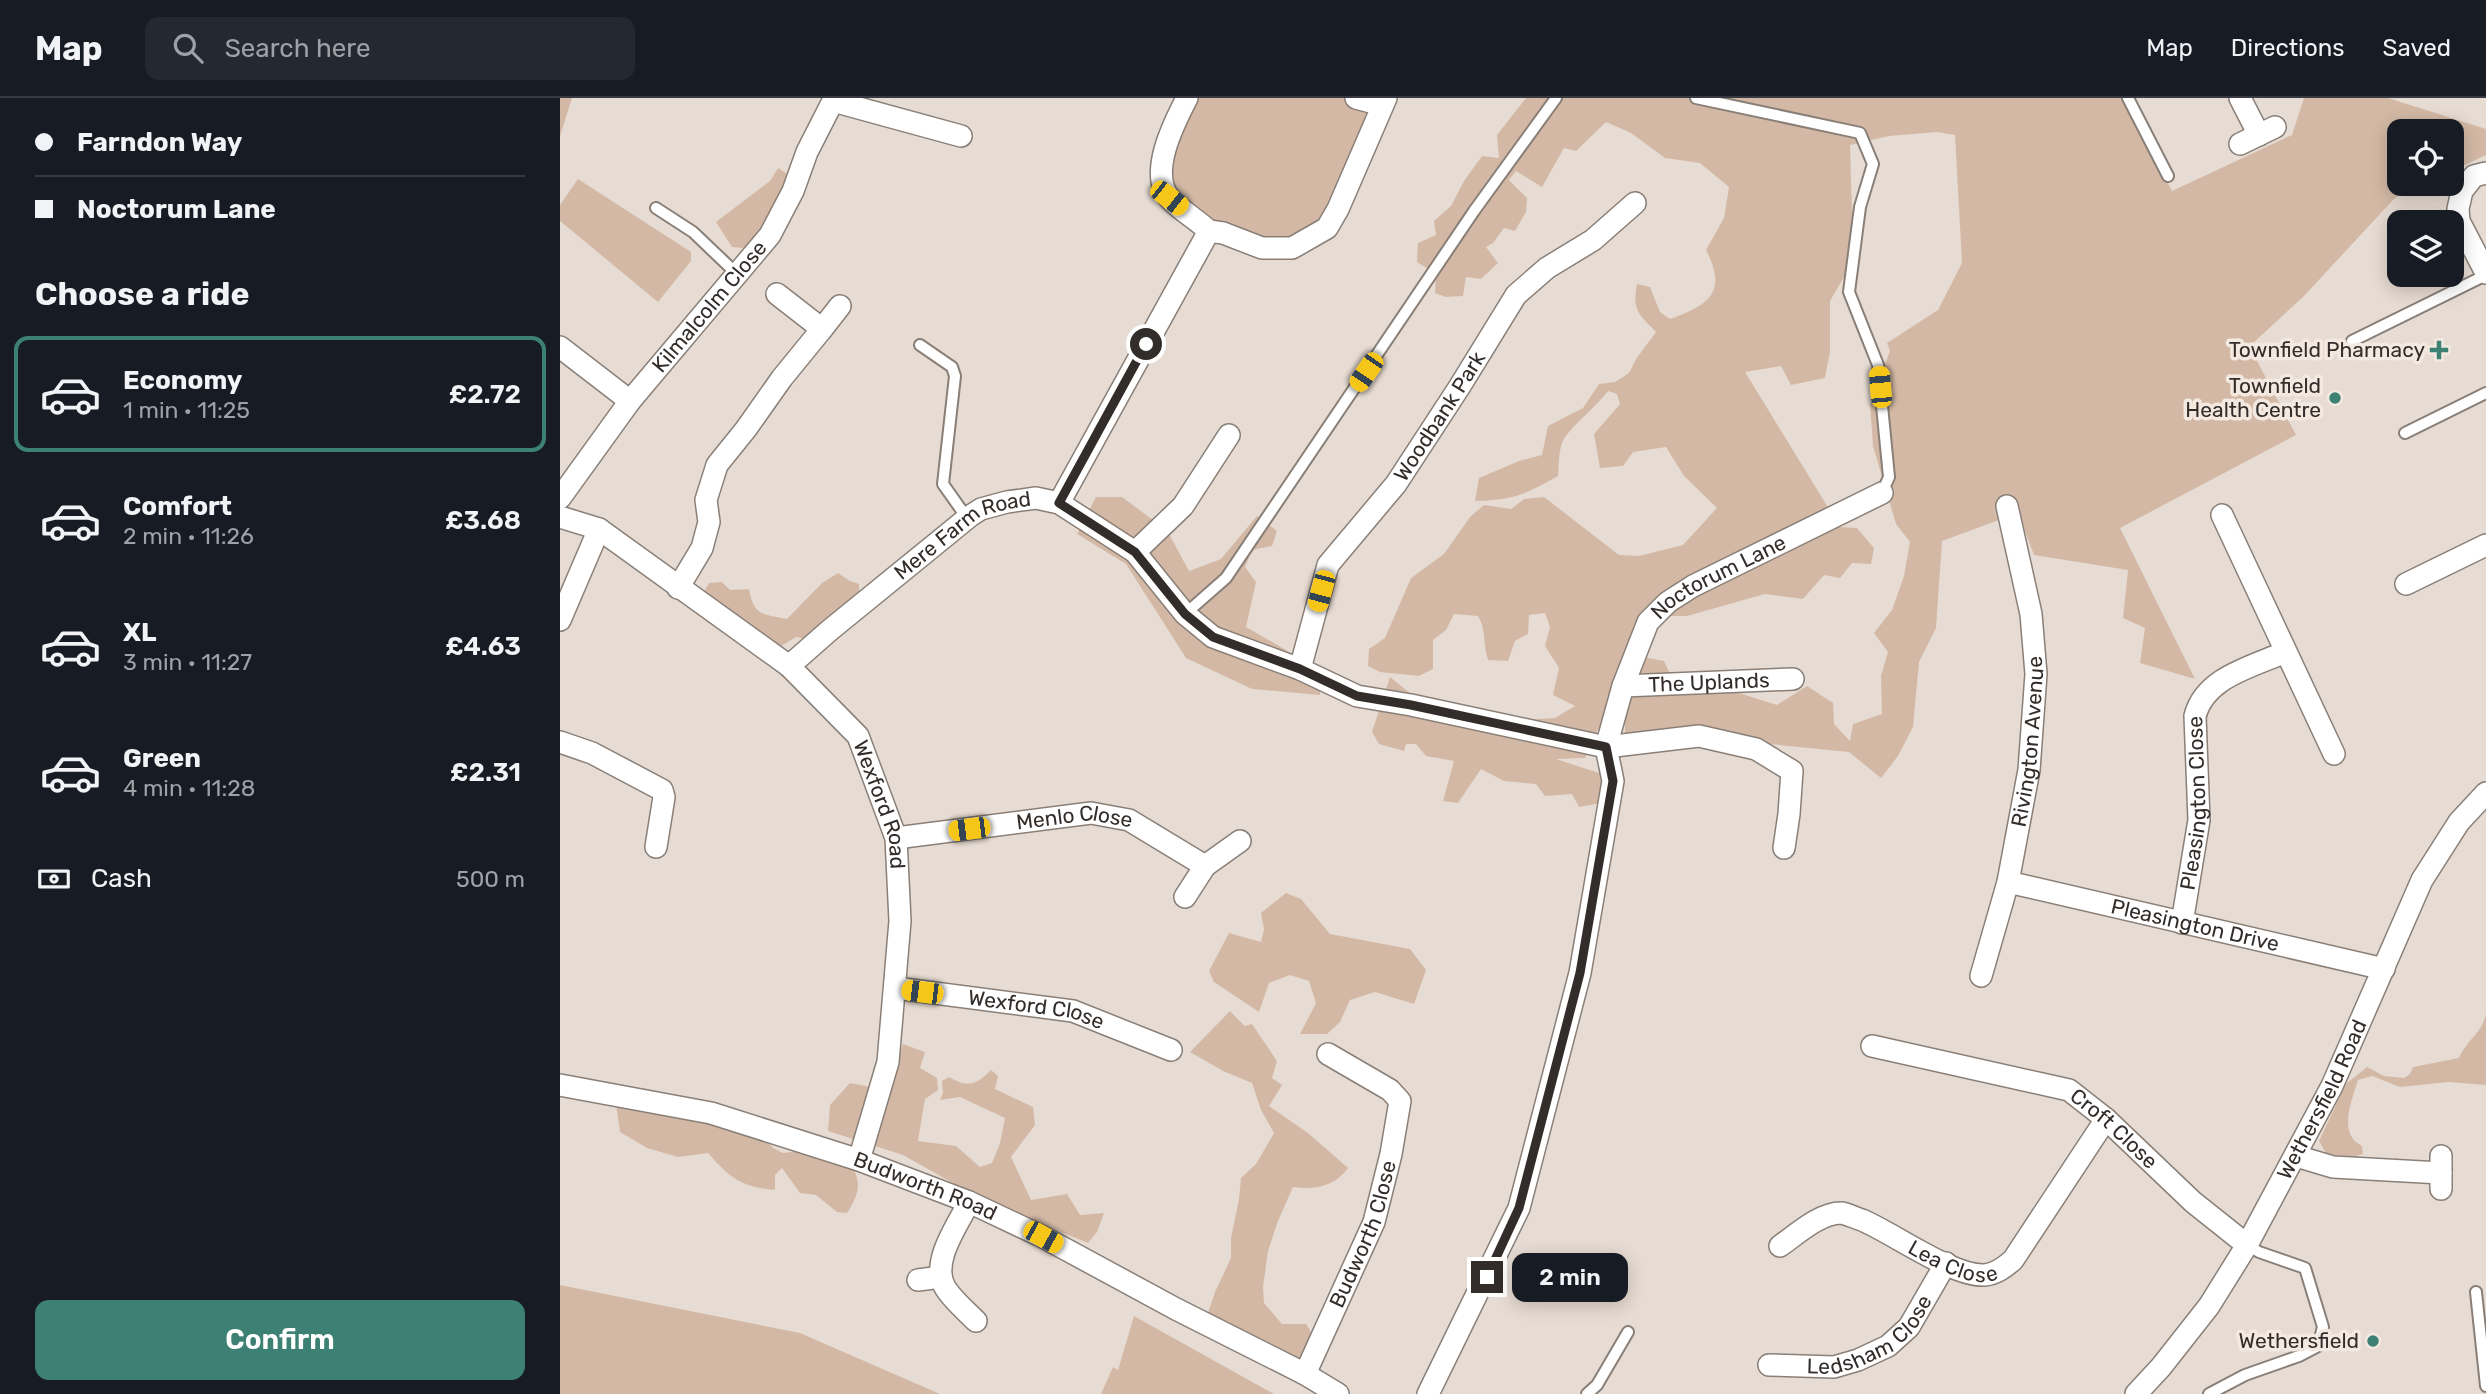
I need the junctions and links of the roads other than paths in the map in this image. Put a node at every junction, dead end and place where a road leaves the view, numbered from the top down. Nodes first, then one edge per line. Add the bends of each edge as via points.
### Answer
1 (1187, 98) edge
2 (1356, 98) edge
3 (1556, 98) edge
4 (1696, 98) edge
5 (2128, 98) edge
6 (2241, 98) edge
7 (1384, 101) edge
8 (2258, 135) dead end
9 (961, 136) dead end
10 (2486, 173) edge
11 (2168, 176) dead end
12 (1634, 202) dead end
13 (656, 208) dead end
14 (1209, 231) junction
15 (2486, 274) edge
16 (738, 275) junction
17 (777, 294) dead end
18 (840, 306) dead end
19 (822, 329) junction
20 (2352, 341) dead end
21 (920, 345) dead end
22 (560, 347) edge
23 (2486, 393) edge
24 (630, 401) junction
25 (2405, 433) dead end
26 (1228, 435) dead end
27 (1882, 493) joint
28 (560, 498) edge
29 (1059, 503) junction
30 (2007, 506) dead end
31 (2222, 515) dead end
32 (560, 517) edge
33 (967, 519) junction
34 (599, 529) junction
35 (2486, 545) edge
36 (1135, 552) junction
37 (2406, 584) dead end
38 (678, 588) junction
39 (1185, 614) junction
40 (560, 620) edge
41 (2286, 652) junction
42 (789, 666) junction
43 (1300, 669) junction
44 (1793, 679) dead end
45 (1623, 686) junction
46 (560, 742) edge
47 (1606, 747) junction
48 (2334, 754) dead end
49 (2486, 793) edge
50 (896, 838) junction
51 (1241, 841) dead end
52 (656, 847) dead end
53 (1784, 848) dead end
54 (1205, 866) junction
55 (2008, 882) junction
56 (1185, 897) dead end
57 (2182, 923) junction
58 (2384, 968) junction
59 (1981, 976) dead end
60 (896, 988) junction
61 (1872, 1046) dead end
62 (1171, 1050) dead end
63 (1328, 1054) dead end
64 (560, 1085) edge
65 (2106, 1119) junction
66 (2296, 1156) junction
67 (859, 1160) junction
68 (2441, 1173) dead end
69 (970, 1202) junction
70 (2247, 1245) junction
71 (1780, 1246) dead end
72 (1946, 1263) junction
73 (941, 1277) junction
74 (918, 1280) dead end
75 (2476, 1292) dead end
76 (976, 1321) dead end
77 (1628, 1332) dead end
78 (1769, 1365) dead end
79 (1306, 1374) junction
80 (2486, 1386) edge
81 (1338, 1394) edge
82 (1428, 1394) edge
83 (1587, 1394) edge
84 (2136, 1394) edge
85 (2209, 1394) edge

1 - 14 street via 1166,146 1162,185 1169,198
2 - 7 street
3 - 39 lane via 1474,211 1226,578
4 - 27 lane via 1860,133 1874,164 1860,207 1849,292 1878,365 1889,477
5 - 11 lane
6 - 8 street
7 - 14 street via 1327,228 1292,248 1262,248
9 - 16 street, Kilmalcolm Close via 833,101 776,224
10 - 15 street via 2474,176 2462,191 2458,209 2459,221
12 - 43 street, Woodbank Park via 1593,240 1516,295 1396,484 1328,565
13 - 16 lane via 693,232
14 - 29 street
15 - 20 lane
16 - 24 street, Kilmalcolm Close
17 - 19 street, Kilmalcolm Close
18 - 19 street
19 - 38 street via 718,464 706,500 709,522 702,548
21 - 33 lane via 952,367 955,376 943,484
22 - 24 street
23 - 25 lane
24 - 28 street, Kilmalcolm Close
26 - 36 street via 1183,506
27 - 45 street, Noctorum Lane via 1668,602 1648,622
29 - 33 street, Mere Farm Road via 1035,498 1007,502 981,509
29 - 36 street, Mere Farm Road
30 - 55 street, Rivington Avenue via 2031,614 2036,674 2029,770
31 - 41 street
32 - 34 street, Wexford Road
33 - 42 street, Mere Farm Road
34 - 38 street, Wexford Road
34 - 40 street
35 - 37 street
36 - 39 street, Mere Farm Road
38 - 42 street, Wexford Road
39 - 43 street, Mere Farm Road via 1213,637
41 - 48 street
41 - 57 street, Pleasington Close via 2218,682 2198,706 2199,820
42 - 50 street, Wexford Road via 858,736
43 - 47 street, Mere Farm Road via 1357,696
44 - 45 street, The Uplands
45 - 47 street, Noctorum Lane
46 - 52 street via 592,753 662,790
47 - 53 street, Mere Farm Road via 1699,736 1756,749 1792,771
47 - 82 street, Noctorum Lane via 1613,781 1580,973 1519,1208
49 - 58 street, Wethersfield Road via 2459,822 2422,880
50 - 54 street, Menlo Close via 1091,813 1129,820
50 - 60 street, Wexford Road via 901,921
51 - 54 street
54 - 56 street
55 - 57 street, Pleasington Drive
55 - 59 street, Rivington Avenue
57 - 58 street, Pleasington Drive
58 - 66 street, Wethersfield Road
60 - 62 street, Wexford Close via 1073,1011
60 - 67 street, Wexford Road via 888,1062
61 - 65 street, Croft Close via 2069,1090
63 - 79 street, Budworth Close via 1390,1090 1400,1101 1374,1222
64 - 67 street, Budworth Road via 711,1113
65 - 70 street, Croft Close via 2193,1202
65 - 72 street, Lea Close via 2013,1260 1986,1275
66 - 68 street via 2333,1167
66 - 70 street, Wethersfield Road
67 - 69 street, Budworth Road
69 - 73 street via 944,1252
69 - 79 street, Budworth Road
70 - 84 street, Wethersfield Road via 2209,1306
70 - 85 lane via 2305,1268 2323,1327 2318,1346
71 - 72 street, Lea Close via 1826,1216 1843,1213
72 - 78 street, Ledsham Close via 1909,1328 1888,1346 1834,1367
73 - 74 street
73 - 76 street via 945,1288
75 - 80 lane
77 - 83 lane
79 - 81 street, Budworth Road

